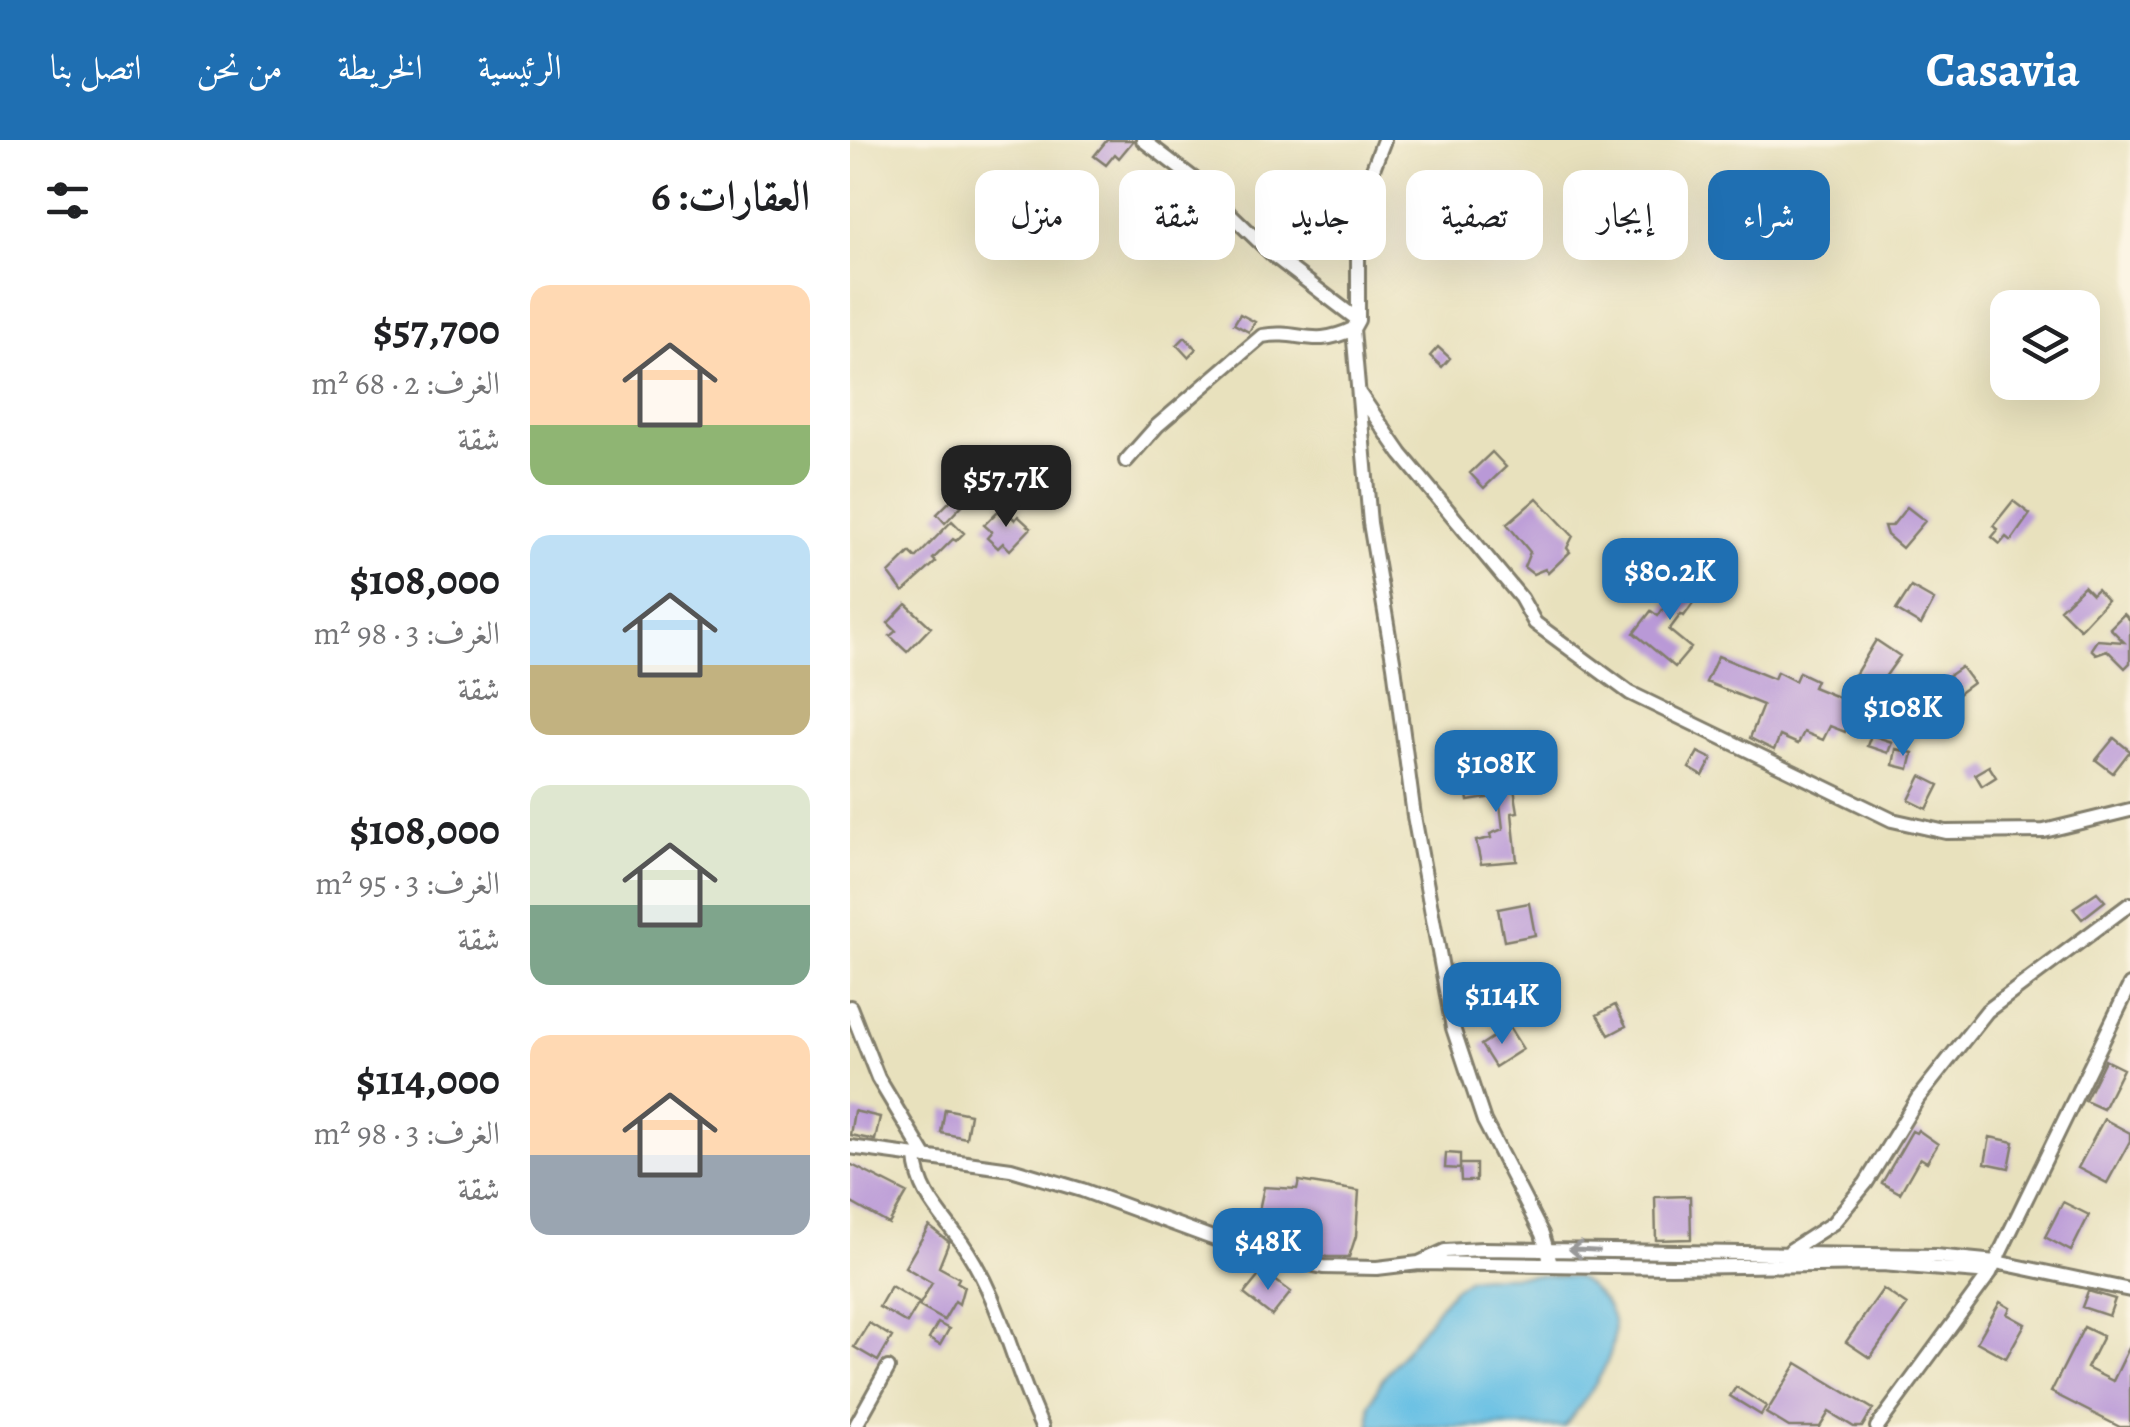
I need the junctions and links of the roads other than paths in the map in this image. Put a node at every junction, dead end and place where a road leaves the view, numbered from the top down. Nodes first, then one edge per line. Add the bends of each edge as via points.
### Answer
1 (1142, 140) edge
2 (1384, 140) edge
3 (1356, 324) junction
4 (1357, 391) junction
5 (1126, 461) dead end
6 (2130, 810) edge
7 (2130, 904) edge
8 (2130, 985) edge
9 (850, 1006) edge
10 (850, 1148) edge
11 (921, 1158) junction
12 (1788, 1252) junction
13 (1550, 1256) junction
14 (1671, 1260) junction
15 (1993, 1267) junction
16 (2130, 1290) edge
17 (888, 1368) dead end
18 (856, 1427) edge
19 (1042, 1427) edge
20 (1877, 1427) edge

1 - 3 street
2 - 3 street via 1358,219
3 - 4 street
3 - 5 street via 1332,339 1262,336
4 - 6 street via 1535,623 1653,706 1872,813 1924,828 2044,831
4 - 13 street via 1367,508 1405,763 1454,1028 1484,1120
7 - 12 street via 1988,1011 1918,1098 1866,1183 1832,1223
8 - 15 street
9 - 11 street via 878,1078
10 - 11 street
11 - 13 street via 1049,1179 1288,1262 1346,1268
11 - 19 street via 917,1178 997,1308
12 - 14 street
12 - 15 street via 1935,1256
13 - 14 street
14 - 15 street
15 - 16 street
15 - 20 street
17 - 18 street

